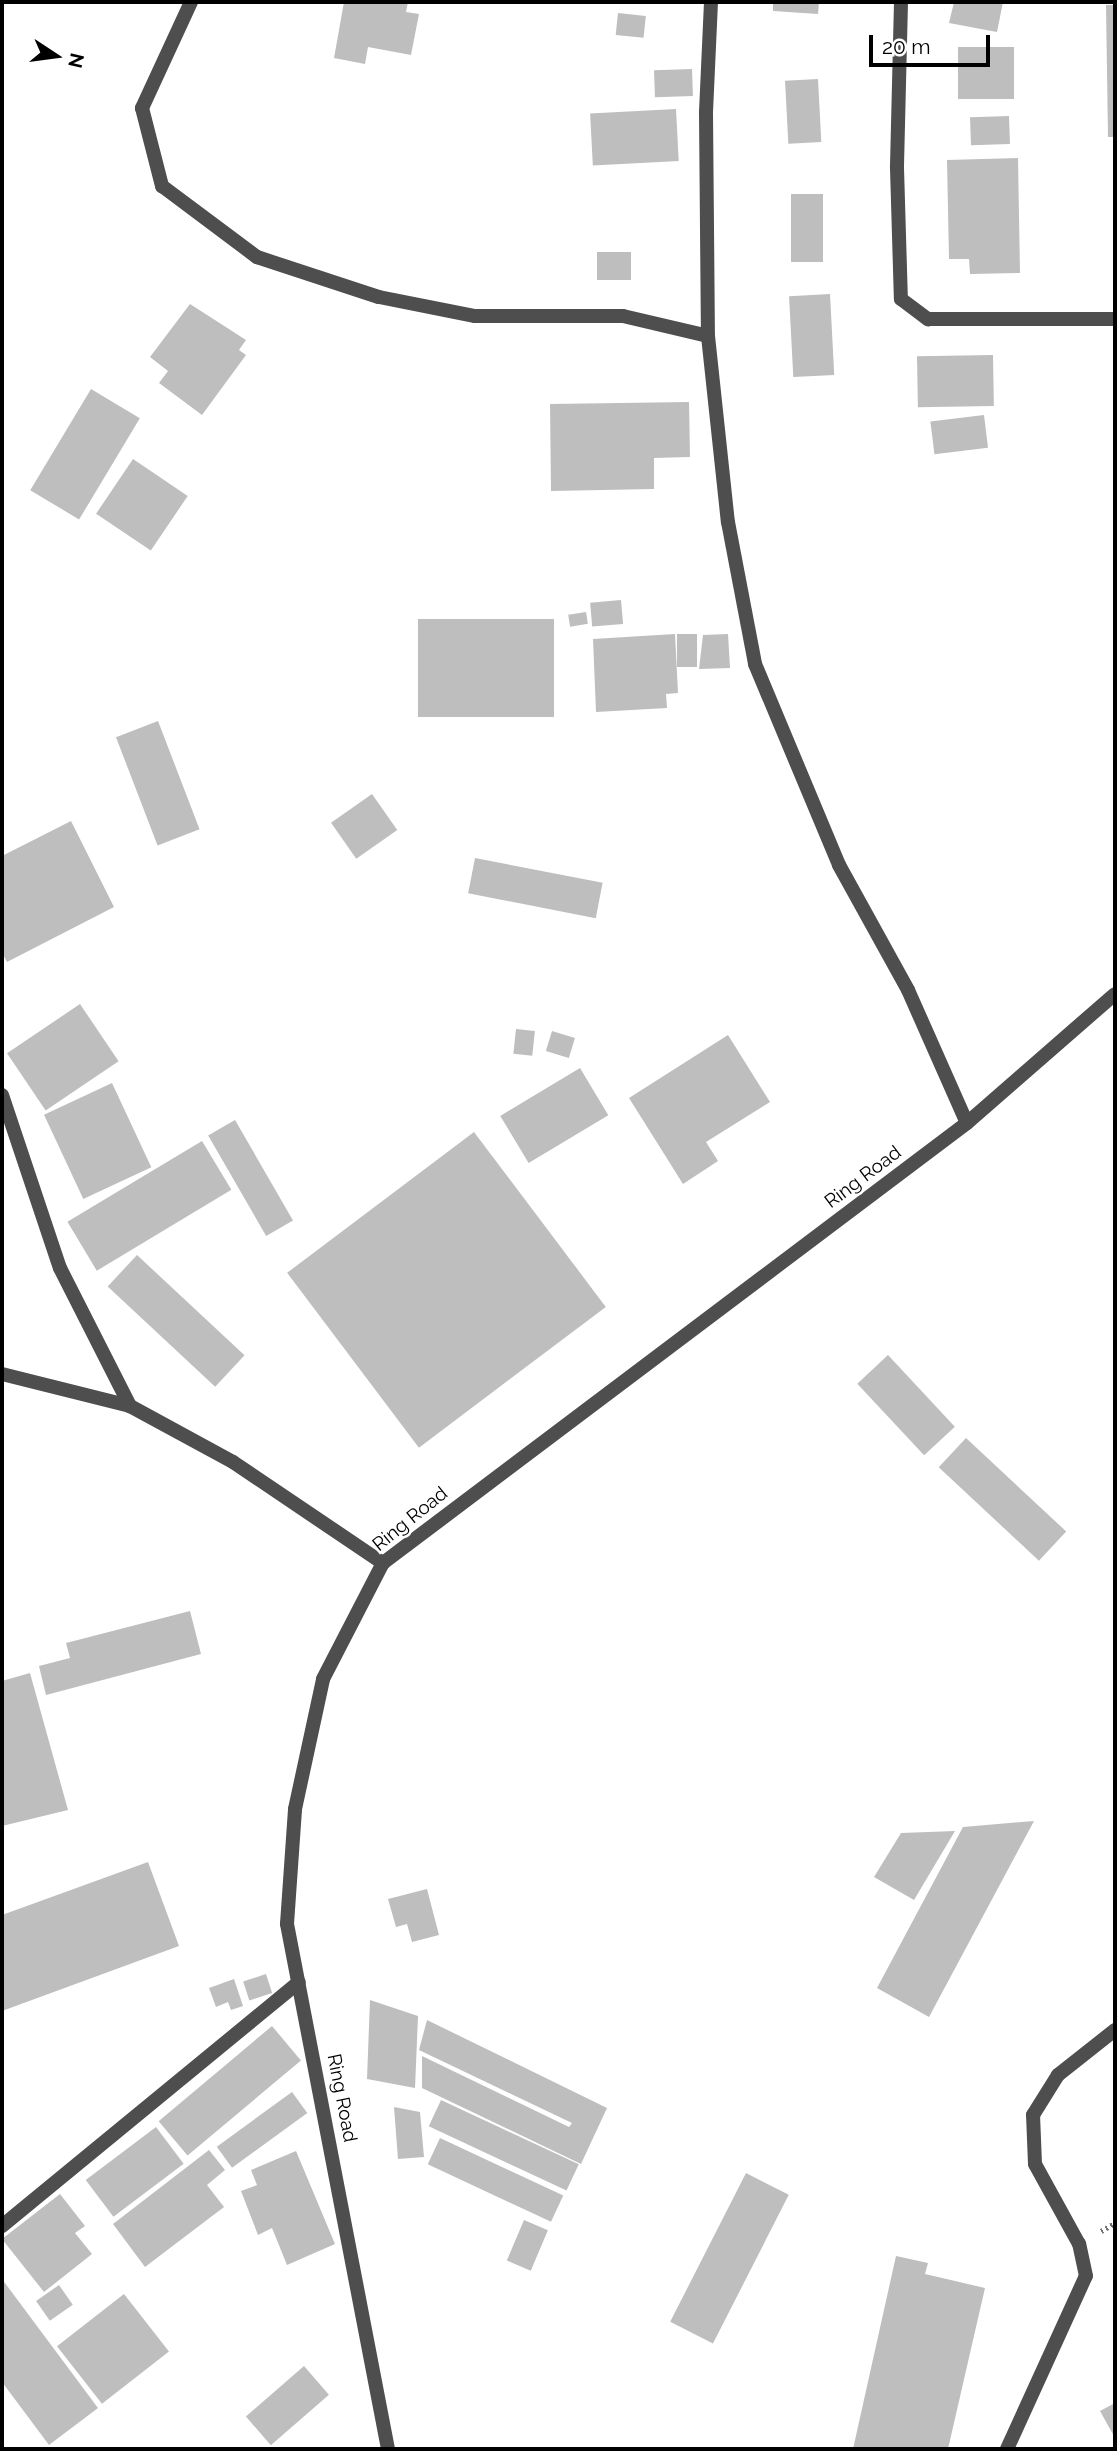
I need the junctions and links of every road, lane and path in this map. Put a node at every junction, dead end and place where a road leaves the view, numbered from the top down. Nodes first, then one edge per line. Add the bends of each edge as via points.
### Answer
1 (191, 2) edge
2 (711, 2) edge
3 (901, 2) edge
4 (1115, 319) edge
5 (709, 336) junction
6 (1115, 994) edge
7 (2, 1096) edge
8 (967, 1123) junction
9 (2, 1374) edge
10 (130, 1406) junction
11 (383, 1563) junction
12 (299, 1982) junction
13 (1115, 2030) edge
14 (2, 2226) edge
15 (388, 2449) edge
16 (1007, 2449) edge

1 - 5 street via 142,108 162,186 257,257 379,297 475,316 623,316
2 - 5 street via 706,113
3 - 4 street via 897,168 901,299 928,319
5 - 8 street via 728,522 755,664 839,865 908,990
6 - 8 street, Ring Road
7 - 10 street via 60,1268
8 - 11 street, Ring Road
9 - 10 street
10 - 11 street via 233,1462
11 - 12 street, Ring Road via 323,1679 295,1809 287,1924
12 - 14 street
12 - 15 street, Ring Road
13 - 16 street via 1058,2075 1033,2115 1035,2164 1079,2244 1086,2276

